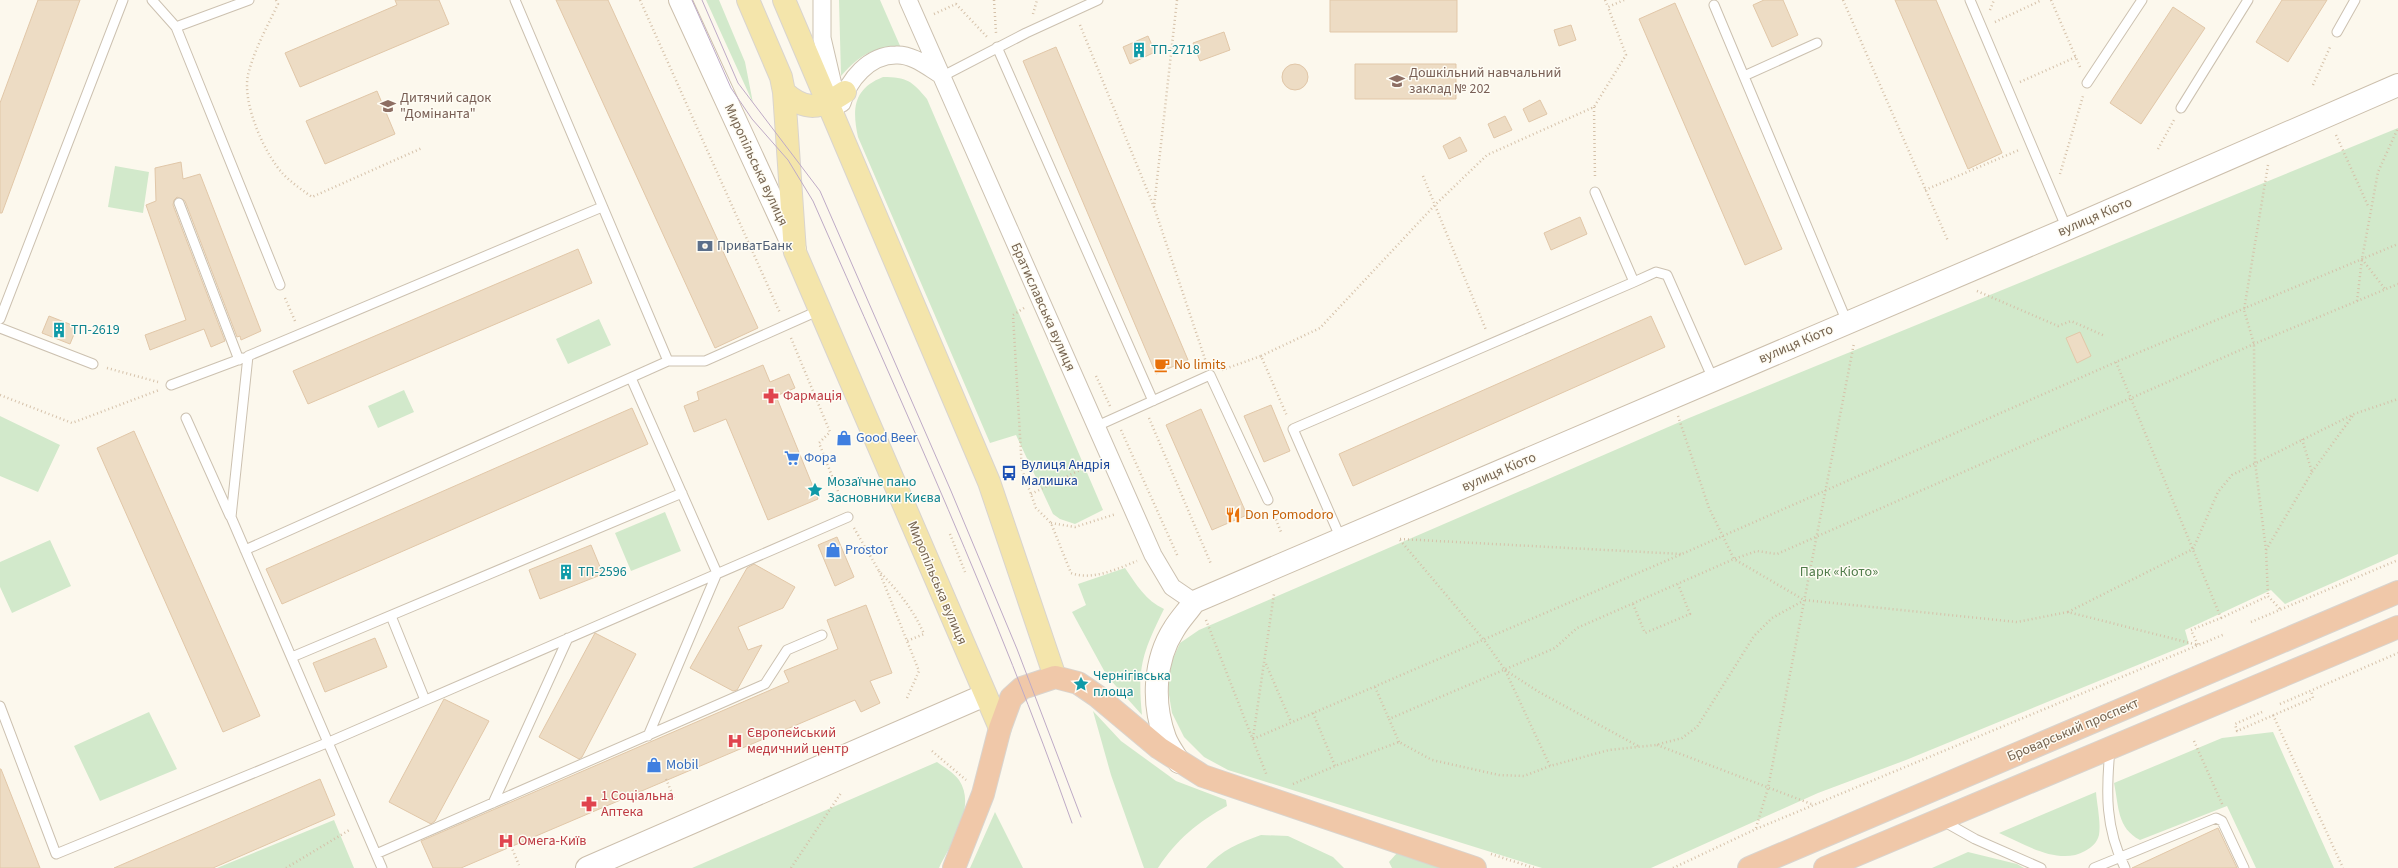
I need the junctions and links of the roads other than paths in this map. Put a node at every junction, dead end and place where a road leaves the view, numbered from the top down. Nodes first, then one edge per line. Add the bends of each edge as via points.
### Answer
1 (123, 0) edge
2 (152, 0) edge
3 (249, 0) edge
4 (515, 0) edge
5 (680, 0) edge
6 (748, 0) edge
7 (784, 0) edge
8 (822, 0) edge
9 (908, 0) edge
10 (1098, 0) edge
11 (1970, 0) edge
12 (2142, 0) edge
13 (2248, 0) edge
14 (2356, 0) edge
15 (1714, 5) dead end
16 (176, 27) junction
17 (2337, 32) road end
18 (1817, 43) dead end
19 (997, 47) junction
20 (943, 76) junction
21 (1744, 76) junction
22 (2087, 83) road end
23 (2398, 85) edge
24 (784, 92) junction
25 (836, 103) junction
26 (2181, 108) road end
27 (1595, 192) road end
28 (179, 203) dead end
29 (602, 207) junction
30 (2067, 229) junction
31 (795, 252) junction
32 (1634, 282) junction
33 (280, 285) road end
34 (820, 310) junction
35 (0, 319) edge
36 (1847, 322) junction
37 (0, 328) edge
38 (248, 356) junction
39 (239, 360) junction
40 (668, 361) junction
41 (93, 364) road end
42 (631, 378) junction
43 (1713, 379) junction
44 (172, 385) road end
45 (1153, 401) junction
46 (186, 418) dead end
47 (1097, 426) junction
48 (682, 493) junction
49 (1268, 500) road end
50 (231, 518) junction
51 (848, 518) road end
52 (1341, 540) junction
53 (245, 550) junction
54 (717, 573) junction
55 (2398, 592) edge
56 (1194, 602) junction
57 (391, 616) junction
58 (2398, 627) edge
59 (822, 635) dead end
60 (568, 638) junction
61 (292, 657) junction
62 (1055, 677) junction
63 (985, 695) junction
64 (425, 700) junction
65 (0, 706) edge
66 (1000, 728) junction
67 (648, 736) junction
68 (328, 742) junction
69 (2110, 749) junction
70 (1179, 762) junction
71 (493, 803) junction
72 (1942, 820) junction
73 (376, 854) junction
74 (2119, 857) junction
75 (382, 868) edge
76 (586, 868) edge
77 (954, 868) edge
78 (1475, 868) edge
79 (1749, 868) edge
80 (1825, 868) edge
81 (2041, 868) edge
82 (2094, 868) edge
83 (2125, 868) edge
84 (2244, 868) edge

1 - 35 lane
2 - 16 lane
3 - 16 lane
4 - 29 lane
5 - 31 street, Миропільська вулиця
6 - 24 main road via 782,77
7 - 25 main road
8 - 25 street via 822,38
9 - 20 street, Братиславська вулиця
10 - 19 lane
11 - 30 lane
12 - 22 lane
13 - 26 lane
14 - 17 lane
15 - 21 lane
16 - 33 lane
18 - 21 lane
19 - 20 lane
19 - 45 lane
20 - 25 street via 918,60 896,55 876,60 858,73
20 - 47 street, Братиславська вулиця
21 - 36 lane
23 - 30 street, вулиця Кіото
24 - 25 main road via 796,103 808,106
24 - 31 main road
25 - 62 main road via 989,482
27 - 32 lane
28 - 39 lane
29 - 38 lane
29 - 40 lane
30 - 36 street, вулиця Кіото
31 - 34 main road, Миропільська вулиця
32 - 43 lane via 1656,272 1667,275
32 - 52 lane via 1293,429
34 - 40 lane via 705,361
34 - 63 main road, Миропільська вулиця
36 - 43 street, вулиця Кіото
37 - 41 lane
38 - 39 lane
38 - 50 lane
39 - 44 lane
40 - 42 lane
42 - 48 lane
42 - 53 lane
43 - 52 street, вулиця Кіото
45 - 47 lane
45 - 49 lane via 1210,375
46 - 50 lane
47 - 56 street, Братиславська вулиця via 1156,561 1172,587
48 - 54 lane
48 - 57 lane
50 - 53 lane
51 - 54 lane
52 - 56 street, вулиця Кіото
53 - 61 lane
54 - 60 lane
54 - 67 lane
55 - 79 highway, Броварський проспект
56 - 70 street via 1173,629 1164,648 1156,682 1157,705 1165,738
57 - 61 lane
57 - 64 lane
58 - 69 highway
59 - 67 lane via 787,650 765,684
60 - 64 lane
60 - 71 lane
61 - 68 lane
62 - 66 highway via 1022,688 1011,698
62 - 70 highway via 1078,684 1098,696 1129,724
63 - 66 main road, Миропільська вулиця
63 - 76 street
64 - 68 lane
65 - 68 lane via 56,854
66 - 77 highway via 983,794
67 - 71 lane
68 - 73 lane
69 - 72 highway
69 - 74 lane via 2106,790 2110,830
70 - 78 highway via 1203,776
71 - 73 lane
72 - 80 highway
72 - 81 lane via 1975,839
73 - 75 lane
74 - 82 lane
74 - 83 lane
74 - 84 lane via 2216,818 2222,821

